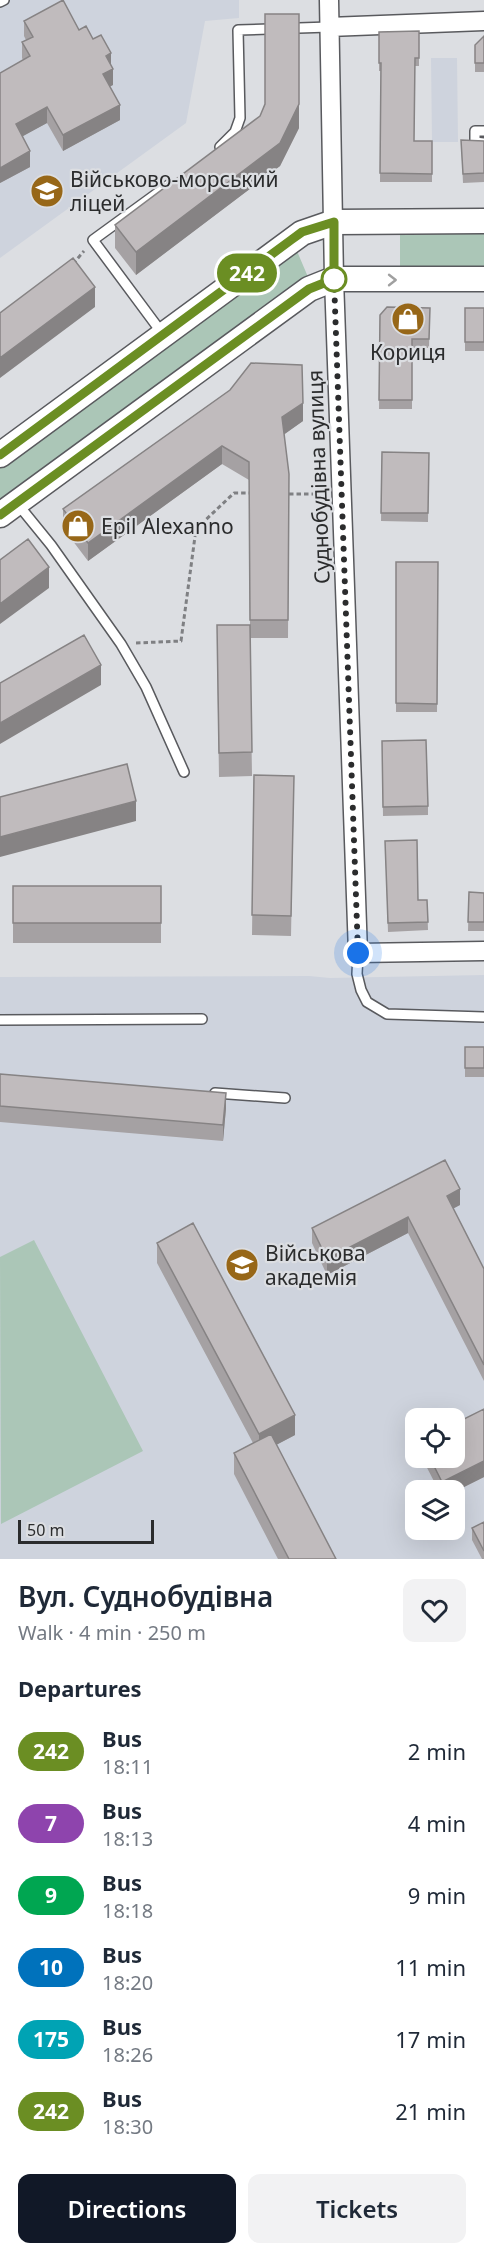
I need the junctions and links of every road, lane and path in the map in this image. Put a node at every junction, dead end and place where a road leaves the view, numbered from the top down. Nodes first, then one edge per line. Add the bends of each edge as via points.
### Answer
1 (4, 0) edge
2 (329, 0) edge
3 (0, 2) edge
4 (484, 21) edge
5 (329, 27) junction
6 (484, 131) edge
7 (484, 142) edge
8 (215, 152) edge
9 (177, 179) edge
10 (484, 221) edge
11 (334, 222) junction
12 (93, 240) junction
13 (66, 272) edge
14 (334, 279) junction
15 (484, 279) edge
16 (164, 335) junction
17 (0, 454) edge
18 (250, 494) edge
19 (289, 494) edge
20 (341, 494) junction
21 (8, 509) edge
22 (121, 644) junction
23 (184, 772) dead end
24 (484, 951) edge
25 (358, 953) junction
26 (484, 1017) edge
27 (202, 1019) dead end
28 (0, 1020) edge
29 (202, 1092) edge
30 (285, 1098) dead end

1 - 3 lane
2 - 5 street, Суднобудівна вулиця
4 - 5 street
5 - 8 lane via 238,30 240,118 235,132
5 - 11 street, Суднобудівна вулиця
6 - 7 lane via 475,131 475,142
9 - 12 lane
10 - 11 main road
11 - 14 street, Суднобудівна вулиця
11 - 16 main road via 302,232
12 - 13 path
12 - 16 lane
14 -> 15 main road
14 - 20 street, Суднобудівна вулиця
14 - 21 main road via 309,289
16 - 17 main road
18 - 22 path via 234,493 196,529 181,641
19 - 20 path
20 - 25 street, Суднобудівна вулиця
21 - 22 lane via 51,545
22 - 23 lane via 146,687
24 - 25 street
25 - 26 lane via 361,990 367,1002 387,1014
27 - 28 lane
29 - 30 lane

